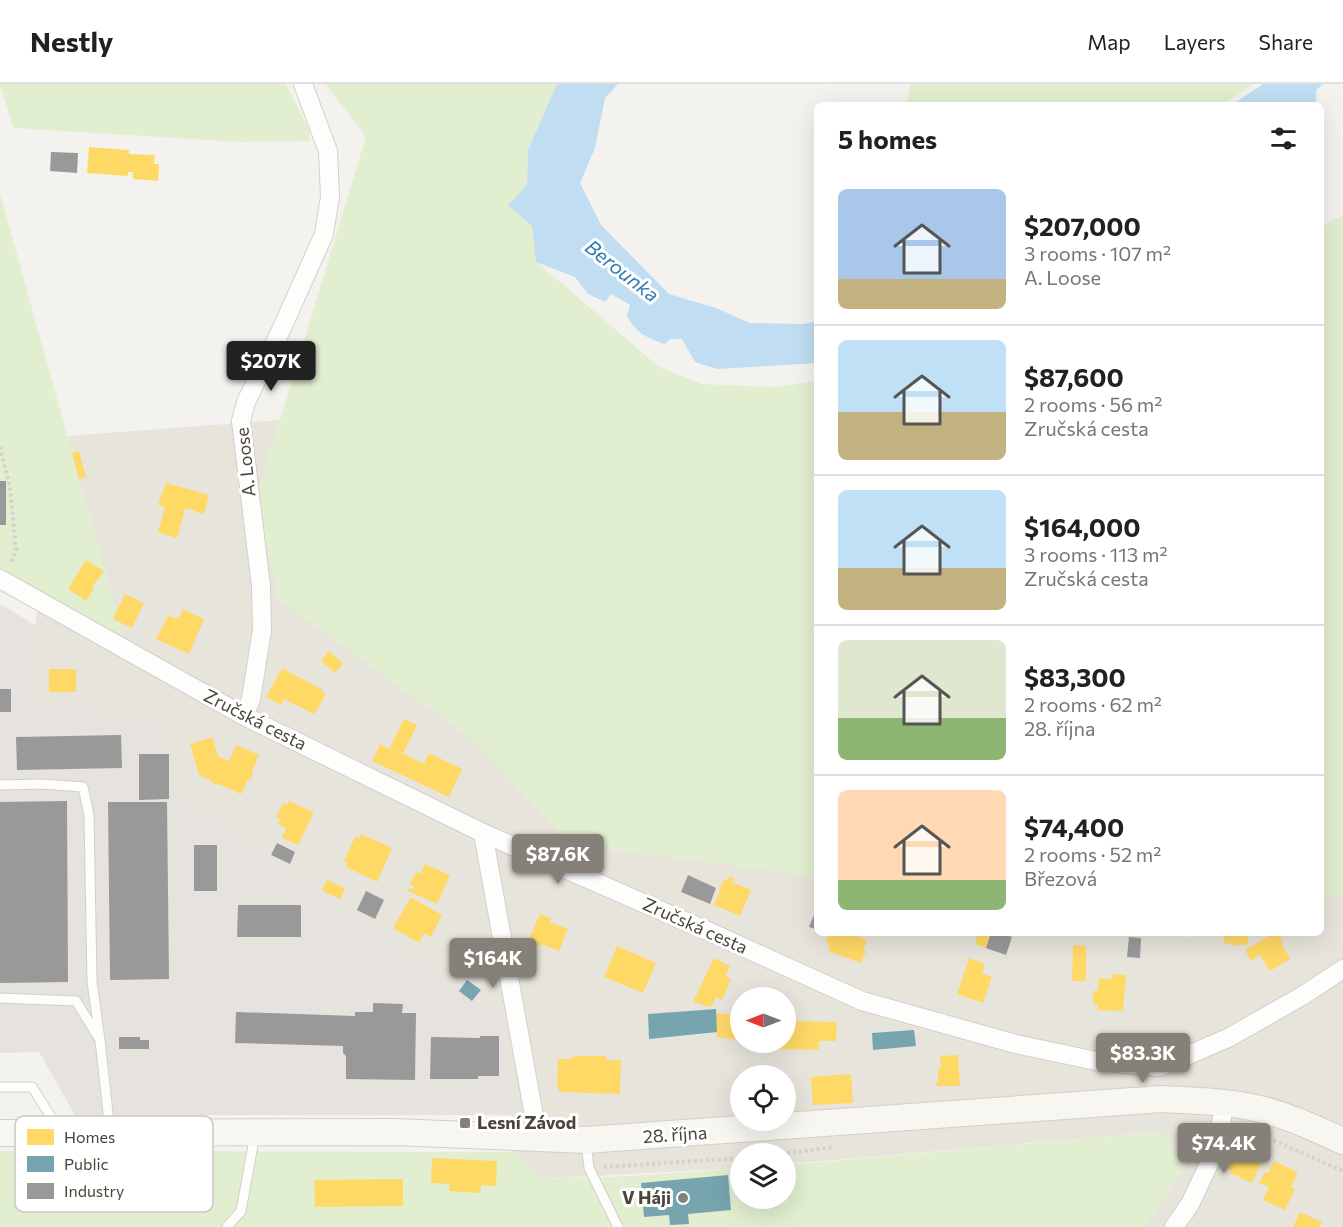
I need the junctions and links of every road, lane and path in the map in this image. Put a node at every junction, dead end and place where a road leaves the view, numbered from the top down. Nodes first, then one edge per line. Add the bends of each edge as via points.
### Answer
1 (303, 84) edge
2 (0, 447) edge
3 (3, 580) edge
4 (244, 716) junction
5 (0, 785) edge
6 (483, 833) junction
7 (1343, 969) edge
8 (0, 998) edge
9 (100, 1040) junction
10 (1160, 1067) junction
11 (0, 1088) edge
12 (1162, 1100) junction
13 (1224, 1111) junction
14 (51, 1116) edge
15 (108, 1116) edge
16 (213, 1132) edge
17 (256, 1132) junction
18 (0, 1133) edge
19 (15, 1133) edge
20 (538, 1138) junction
21 (586, 1140) junction
22 (1343, 1141) edge
23 (730, 1159) edge
24 (590, 1167) junction
25 (1343, 1171) edge
26 (227, 1227) edge
27 (618, 1227) edge
28 (1174, 1227) edge

1 - 4 street, A. Loose via 328,151 330,197 324,234 246,402 241,421 261,586 262,630 251,699
2 - 3 path via 10,487 16,550
3 - 4 street, Zručská cesta
4 - 6 street, Zručská cesta
5 - 9 lane via 83,787 89,815 92,981
6 - 10 street, Zručská cesta via 862,1001 1016,1044 1096,1061
6 - 20 street
7 - 10 street, Zručská cesta via 1228,1038
8 - 9 lane via 76,1000
9 - 15 lane
10 - 12 street
11 - 14 lane via 32,1087
12 - 13 main road, 28. října
12 - 21 main road, 28. října
13 - 22 main road, 28. října via 1260,1109
13 - 25 path
13 - 28 street via 1218,1145 1190,1204
16 - 17 main road, 28. října
17 - 20 main road, 28. října
17 - 26 lane via 241,1211
18 - 19 main road, 28. října
20 - 21 main road, 28. října
21 - 24 lane
23 - 24 path
24 - 27 lane

